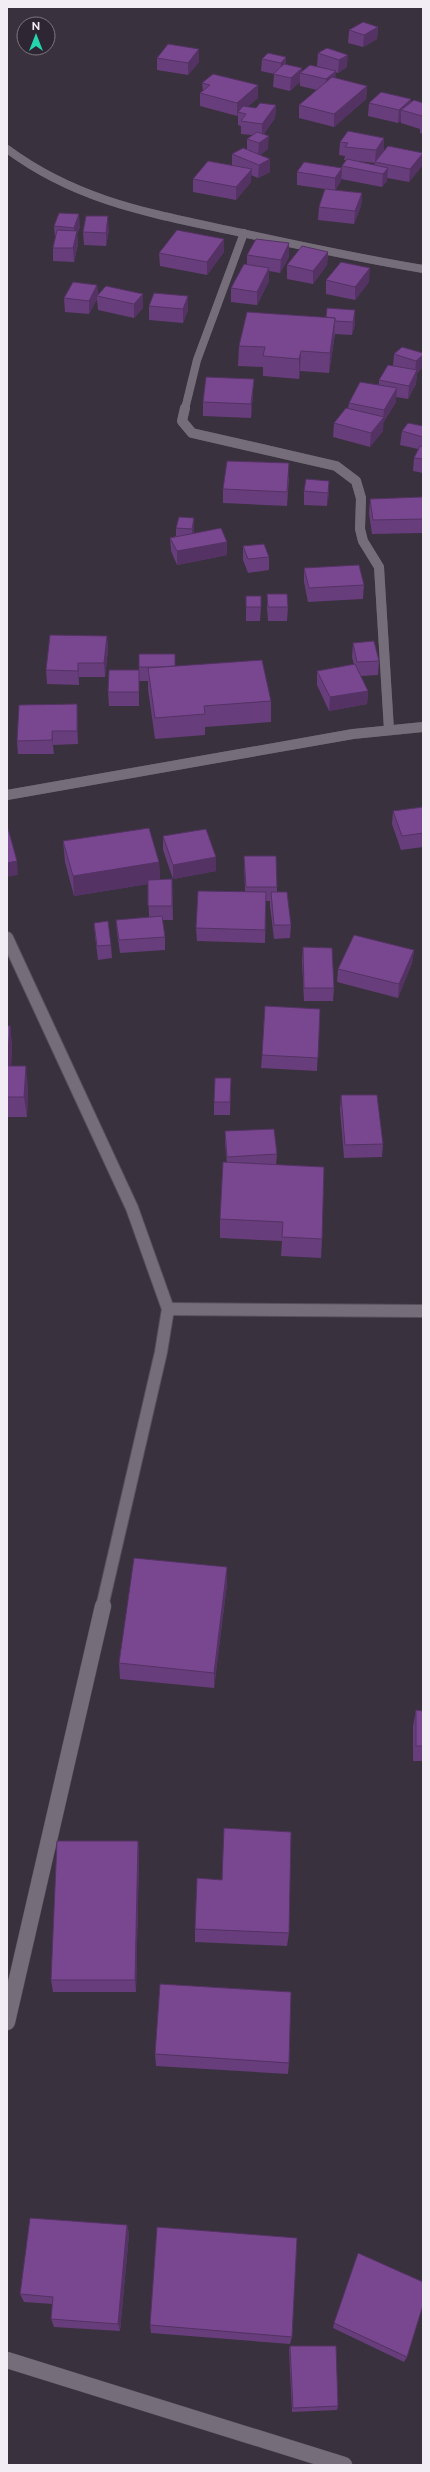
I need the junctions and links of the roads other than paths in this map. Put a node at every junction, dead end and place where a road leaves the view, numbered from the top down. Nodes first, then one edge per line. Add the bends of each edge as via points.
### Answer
1 (7, 149) edge
2 (244, 233) junction
3 (423, 269) edge
4 (423, 727) edge
5 (389, 730) junction
6 (7, 795) edge
7 (7, 938) edge
8 (168, 1309) junction
9 (423, 1311) edge
10 (7, 2022) edge
11 (7, 2360) edge
12 (344, 2465) edge

1 - 2 street via 47,178 82,193 128,208
2 - 3 street via 355,258
2 - 5 street via 197,360 182,421 192,434 336,466 351,473 360,484 363,543 373,554 379,567
4 - 5 street
5 - 6 street
7 - 8 street via 132,1208
8 - 9 street
8 - 10 street via 161,1352
11 - 12 street

